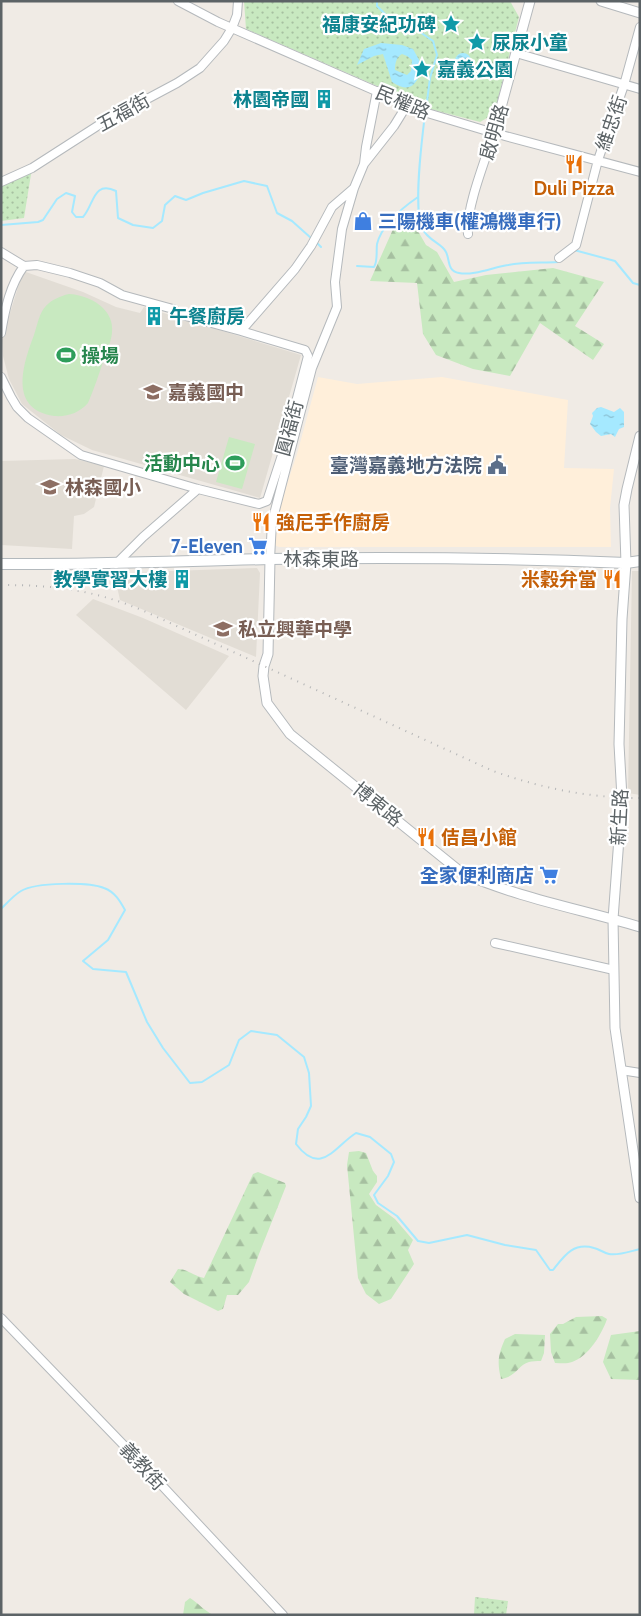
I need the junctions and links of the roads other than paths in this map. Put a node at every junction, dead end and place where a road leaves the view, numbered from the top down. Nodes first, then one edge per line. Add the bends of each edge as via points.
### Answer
1 (178, 1) edge
2 (238, 1) edge
3 (530, 1) edge
4 (601, 1) edge
5 (640, 13) edge
6 (640, 27) edge
7 (232, 28) junction
8 (516, 53) junction
9 (624, 84) junction
10 (640, 89) edge
11 (377, 91) junction
12 (407, 105) junction
13 (494, 133) junction
14 (598, 160) junction
15 (364, 164) junction
16 (640, 172) edge
17 (1, 182) edge
18 (354, 188) junction
19 (468, 234) dead end
20 (1, 252) edge
21 (559, 258) dead end
22 (24, 266) junction
23 (2, 330) edge
24 (241, 331) junction
25 (1, 377) edge
26 (3, 391) edge
27 (640, 436) edge
28 (198, 489) junction
29 (270, 559) junction
30 (640, 561) edge
31 (626, 563) junction
32 (1, 564) edge
33 (116, 564) junction
34 (613, 919) junction
35 (640, 927) edge
36 (495, 943) dead end
37 (614, 970) junction
38 (621, 1070) junction
39 (640, 1073) edge
40 (640, 1198) edge
41 (1, 1318) edge
42 (283, 1615) edge

1 - 7 street, 民權路
2 - 7 street
3 - 8 street, 啟明路
4 - 5 street
6 - 9 street, 維忠街
7 - 11 street, 民權路
7 - 17 street, 五福街 via 200,68 102,123 32,168
8 - 9 street
8 - 13 street, 啟明路
9 - 10 street
9 - 14 street, 維忠街
11 - 12 street, 民權路
11 - 15 street, 圓福街
12 - 13 street, 民權路
12 - 15 street, 圓福街
13 - 14 street, 民權路
13 - 19 street, 啟明路 via 467,224
14 - 16 street, 民權路
14 - 21 street, 維忠街 via 576,245
15 - 18 street, 圓福街
18 - 24 street, 圓福街 via 332,207 295,269
18 - 29 street, 圓福街 via 342,230 334,282 337,306 312,368 272,522
20 - 22 street
22 - 23 street via 13,283
22 - 24 street, 圓福街 via 37,265 70,273 122,295
24 - 28 street, 圓福街 via 305,350 308,356 283,452 267,501 260,504
25 - 26 street, 圓福街
26 - 28 street, 圓福街 via 28,418 81,455
27 - 31 street, 新生路 via 624,505
28 - 33 street
29 - 31 main road, 林森東路 via 440,558
29 - 33 main road, 林森東路
29 - 34 street, 博東路 via 268,654 263,676 267,703 290,734 462,873 542,901
30 - 31 main road, 林森東路
31 - 34 street, 新生路 via 619,744 622,798
32 - 33 main road, 林森東路
34 - 35 street, 博東路
34 - 37 street, 新生路
36 - 37 street
37 - 38 street, 新生路 via 614,1021
38 - 39 street
38 - 40 street, 新生路
41 - 42 street, 義教街

